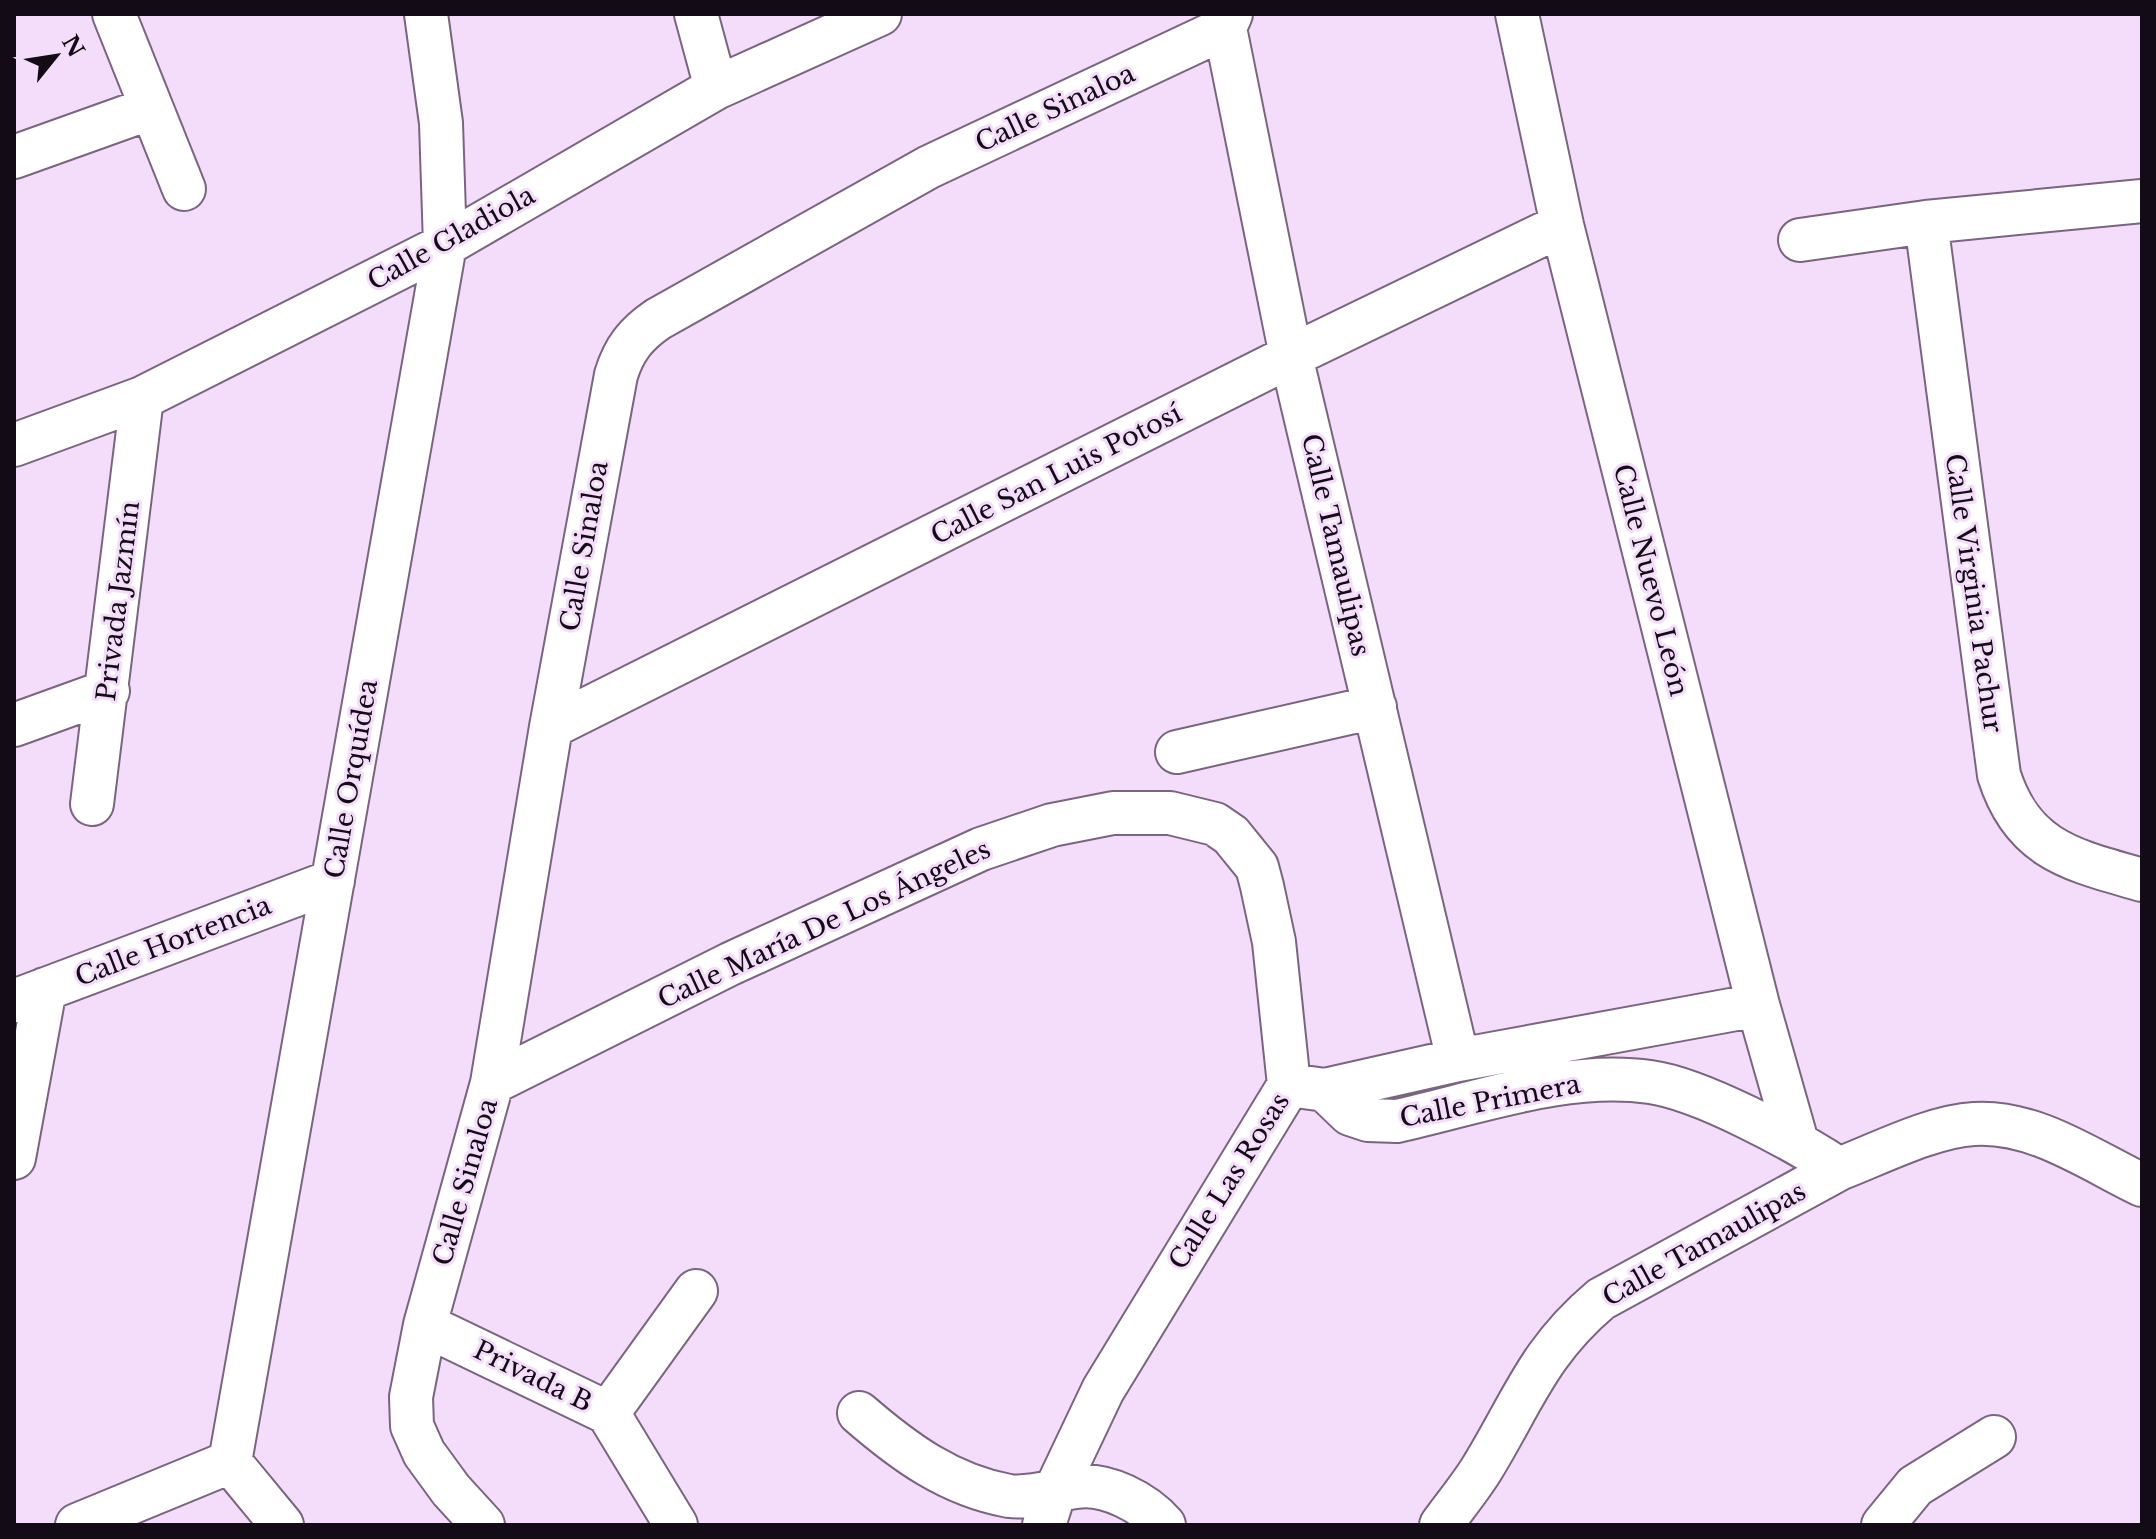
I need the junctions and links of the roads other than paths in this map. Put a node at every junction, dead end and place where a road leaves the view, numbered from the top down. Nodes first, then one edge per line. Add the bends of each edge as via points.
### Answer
1 (114, 14) edge
2 (426, 14) edge
3 (696, 14) edge
4 (880, 14) edge
5 (1517, 14) edge
6 (1228, 21) edge
7 (716, 88) junction
8 (151, 108) junction
9 (14, 157) edge
10 (184, 189) dead end
11 (2142, 201) edge
12 (1926, 222) junction
13 (1562, 225) junction
14 (1800, 240) dead end
15 (445, 245) junction
16 (1291, 356) junction
17 (142, 398) junction
18 (14, 445) edge
19 (108, 691) junction
20 (1375, 707) junction
21 (14, 725) edge
22 (551, 727) junction
23 (1177, 752) dead end
24 (92, 804) dead end
25 (1170, 813) joint
26 (2142, 880) edge
27 (333, 881) junction
28 (30, 995) edge
29 (1758, 1005) junction
30 (1458, 1060) junction
31 (492, 1083) junction
32 (1307, 1088) junction
33 (1797, 1142) junction
34 (14, 1158) edge
35 (1839, 1169) junction
36 (2142, 1185) edge
37 (696, 1291) dead end
38 (425, 1325) junction
39 (608, 1413) junction
40 (859, 1413) dead end
41 (1994, 1437) dead end
42 (230, 1462) junction
43 (1050, 1508) edge
44 (77, 1525) edge
45 (282, 1525) edge
46 (483, 1525) edge
47 (676, 1525) edge
48 (1164, 1525) edge
49 (1441, 1525) edge
50 (1883, 1525) edge

1 - 8 street
2 - 15 street, Calle Orquídea via 441,123
3 - 7 street
4 - 7 street, Calle Gladiola
5 - 13 street, Calle Nuevo León
6 - 16 street, Calle Tamaulipas
6 - 22 street, Calle Sinaloa via 929,167 640,331 623,352 616,375
7 - 15 street, Calle Gladiola
8 - 9 street
8 - 10 street
11 - 12 street
12 - 14 street
12 - 26 street, Calle Virginia Pachur via 1960,497 1999,775 2007,800 2020,822 2050,848
13 - 16 street, Calle San Luis Potosí
13 - 29 street, Calle Nuevo León
15 - 17 street, Calle Gladiola
15 - 27 street, Calle Orquídea
16 - 20 street, Calle Tamaulipas
16 - 22 street, Calle San Luis Potosí
17 - 18 street, Calle Gladiola
17 - 19 street, Privada Jazmín
19 - 21 street
19 - 24 street, Privada Jazmín
20 - 23 street
20 - 30 street, Calle Tamaulipas
22 - 31 street, Calle Sinaloa
25 - 31 street, Calle María De Los Ángeles via 1113,813 981,849 730,964
25 - 32 street, Calle Las Rosas via 1215,824 1257,867
27 - 28 street, Calle Hortencia
27 - 42 street, Calle Orquídea
28 - 34 street
29 - 30 street
29 - 33 street, Calle Nuevo León
30 - 32 street
31 - 38 street, Calle Sinaloa
32 - 33 street, Calle Primera via 1350,1114 1397,1121 1574,1081 1651,1082
32 - 43 street, Calle Las Rosas via 1103,1390
33 - 35 street, Calle Primera
35 - 36 street via 1945,1130 2002,1124 2032,1132
35 - 49 street, Calle Tamaulipas via 1614,1292 1569,1326 1542,1360 1481,1470
37 - 39 street
38 - 39 street, Privada B
38 - 46 street, Calle Sinaloa via 411,1397 412,1426 433,1466
39 - 47 street, Privada B
40 - 43 street via 901,1449 946,1476
41 - 50 street via 1915,1486
42 - 44 street
42 - 45 street
43 - 48 street via 1081,1486 1105,1489 1132,1500

